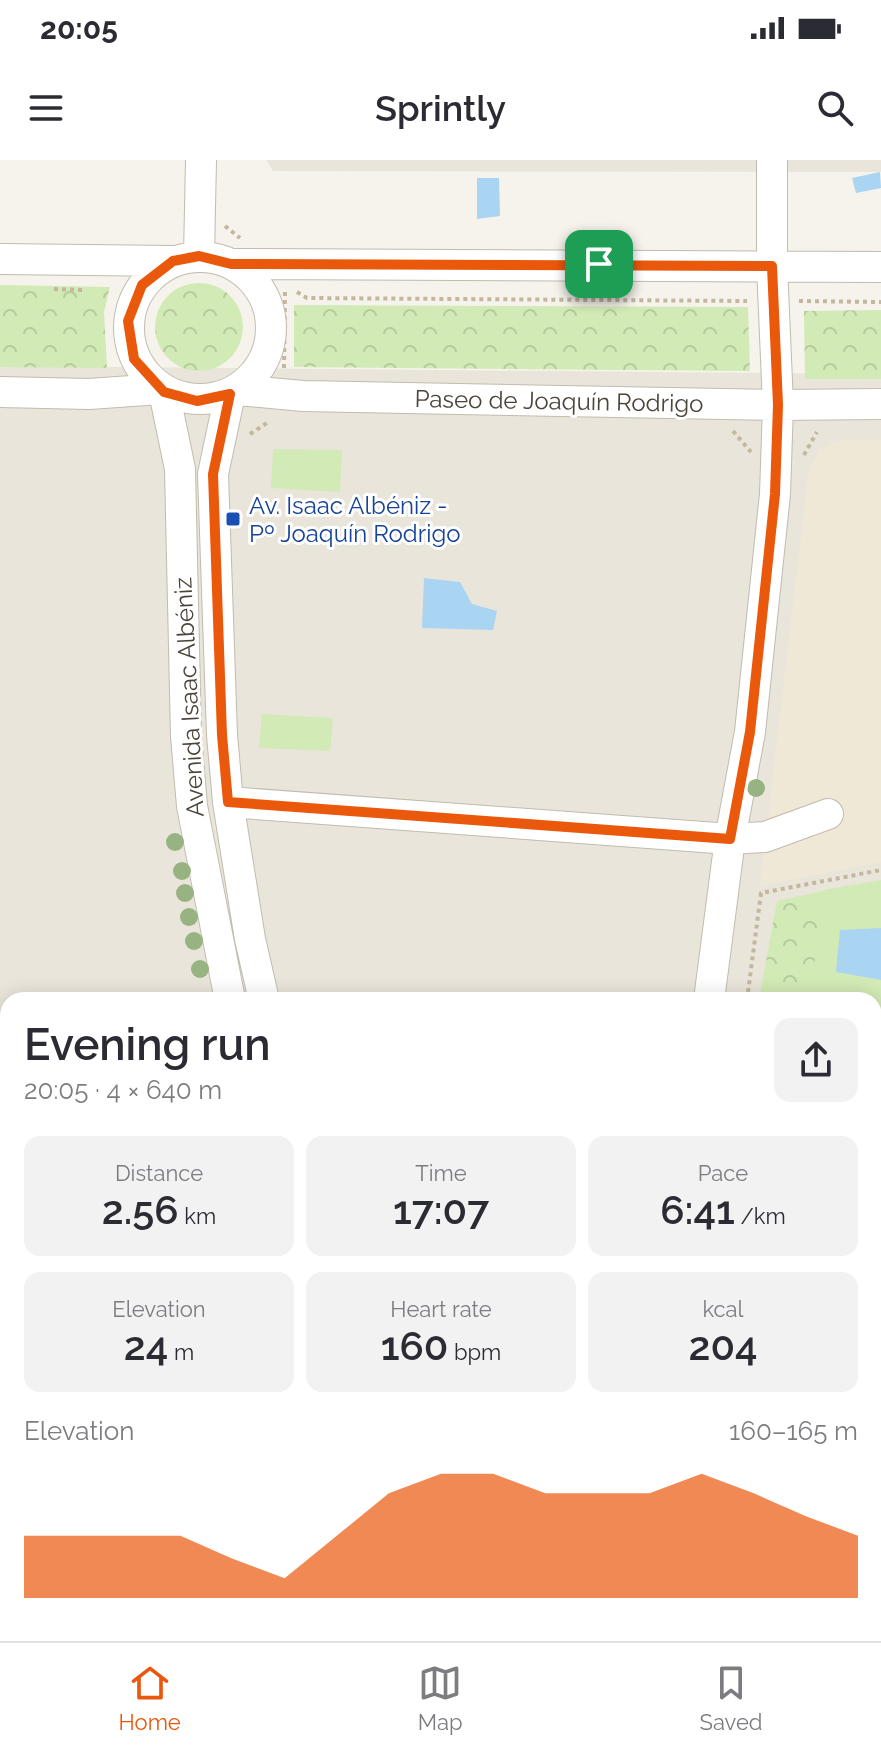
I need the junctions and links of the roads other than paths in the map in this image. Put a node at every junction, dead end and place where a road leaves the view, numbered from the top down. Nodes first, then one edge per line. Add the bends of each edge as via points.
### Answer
1 (201, 160) edge
2 (772, 160) edge
3 (0, 259) edge
4 (186, 259) junction
5 (231, 264) junction
6 (772, 266) junction
7 (881, 267) edge
8 (162, 390) junction
9 (0, 392) edge
10 (234, 392) junction
11 (881, 404) edge
12 (778, 405) junction
13 (228, 802) junction
14 (828, 814) dead end
15 (730, 839) junction
16 (228, 992) edge
17 (262, 992) edge
18 (710, 992) edge

1 - 4 street
2 - 6 street
3 - 4 street
4 - 5 street
4 - 8 street via 142,285 128,321 134,359
5 - 6 street
5 - 10 street via 255,282 269,309 271,330 260,368
6 - 7 street
6 - 12 street
8 - 9 street
8 - 10 street via 197,401
8 - 16 street, Avenida Isaac Albéniz via 180,469 192,806
10 - 12 street, Paseo de Joaquín Rodrigo
10 - 13 street, Avenida Isaac Albéniz via 213,474
11 - 12 street, Paseo de Joaquín Rodrigo
12 - 15 street via 775,494 752,716
13 - 15 street
13 - 17 street, Avenida Isaac Albéniz
14 - 15 street via 765,837
15 - 18 street

